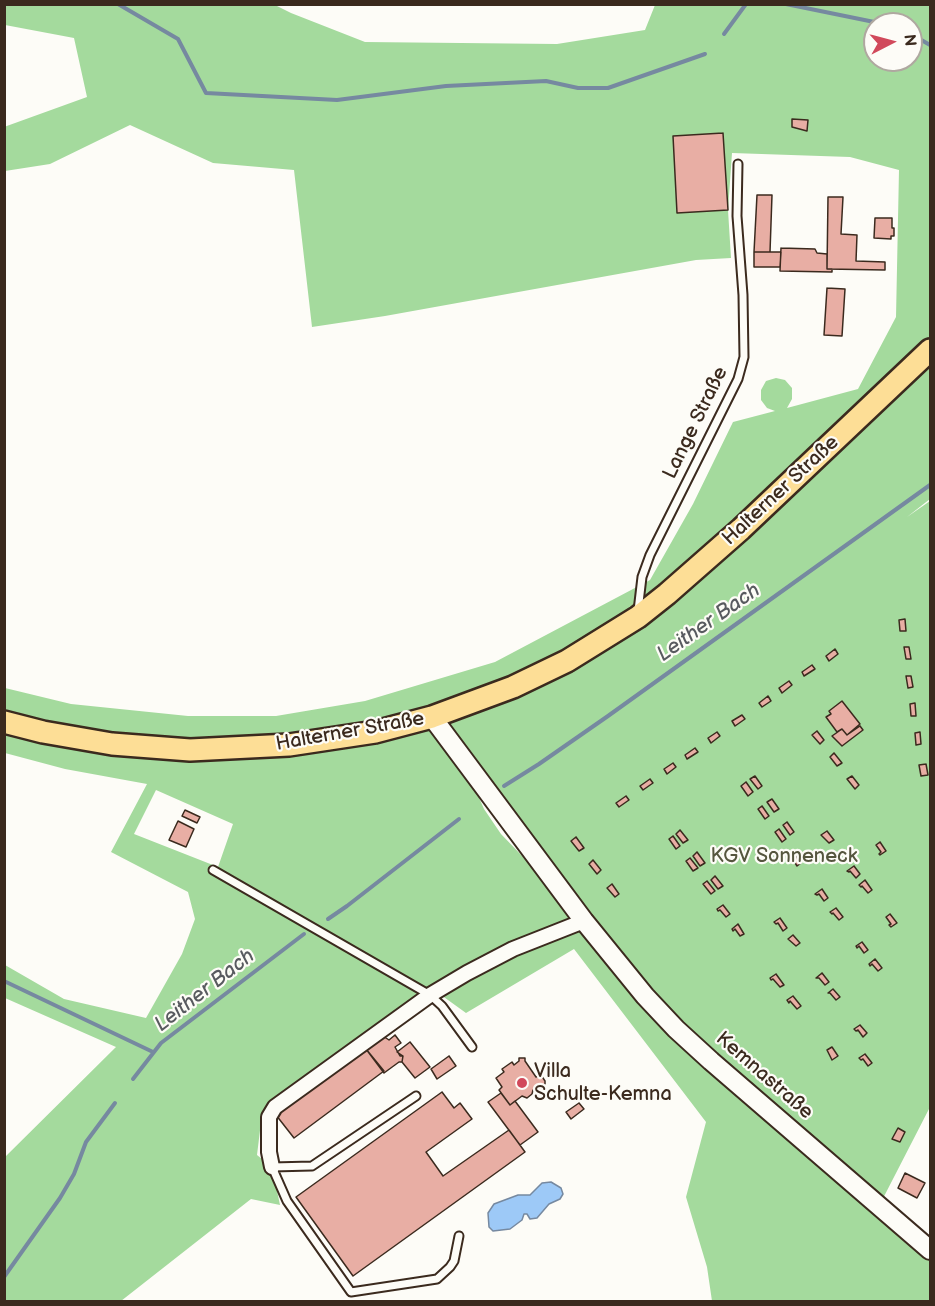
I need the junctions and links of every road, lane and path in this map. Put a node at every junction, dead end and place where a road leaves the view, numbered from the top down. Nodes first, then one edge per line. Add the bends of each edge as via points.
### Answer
1 (738, 164) dead end
2 (930, 350) edge
3 (638, 617) junction
4 (432, 717) junction
5 (4, 722) edge
6 (213, 870) dead end
7 (584, 921) junction
8 (430, 995) junction
9 (472, 1047) dead end
10 (416, 1096) dead end
11 (272, 1167) junction
12 (459, 1236) dead end
13 (930, 1250) edge

1 - 3 lane, Lange Straße via 736,216 744,357 738,379 650,555 638,596
2 - 3 main road, Halterner Straße via 741,529
3 - 4 main road, Halterner Straße via 567,661
4 - 5 main road, Halterner Straße via 375,732 289,746 190,750 112,744
4 - 7 street, Kemnastraße
6 - 8 lane
7 - 8 street via 513,949
7 - 13 street, Kemnastraße via 676,1029
8 - 9 lane
8 - 11 street via 275,1107 269,1117
10 - 11 lane via 312,1166
11 - 12 lane via 287,1201 351,1292 437,1279 454,1261

